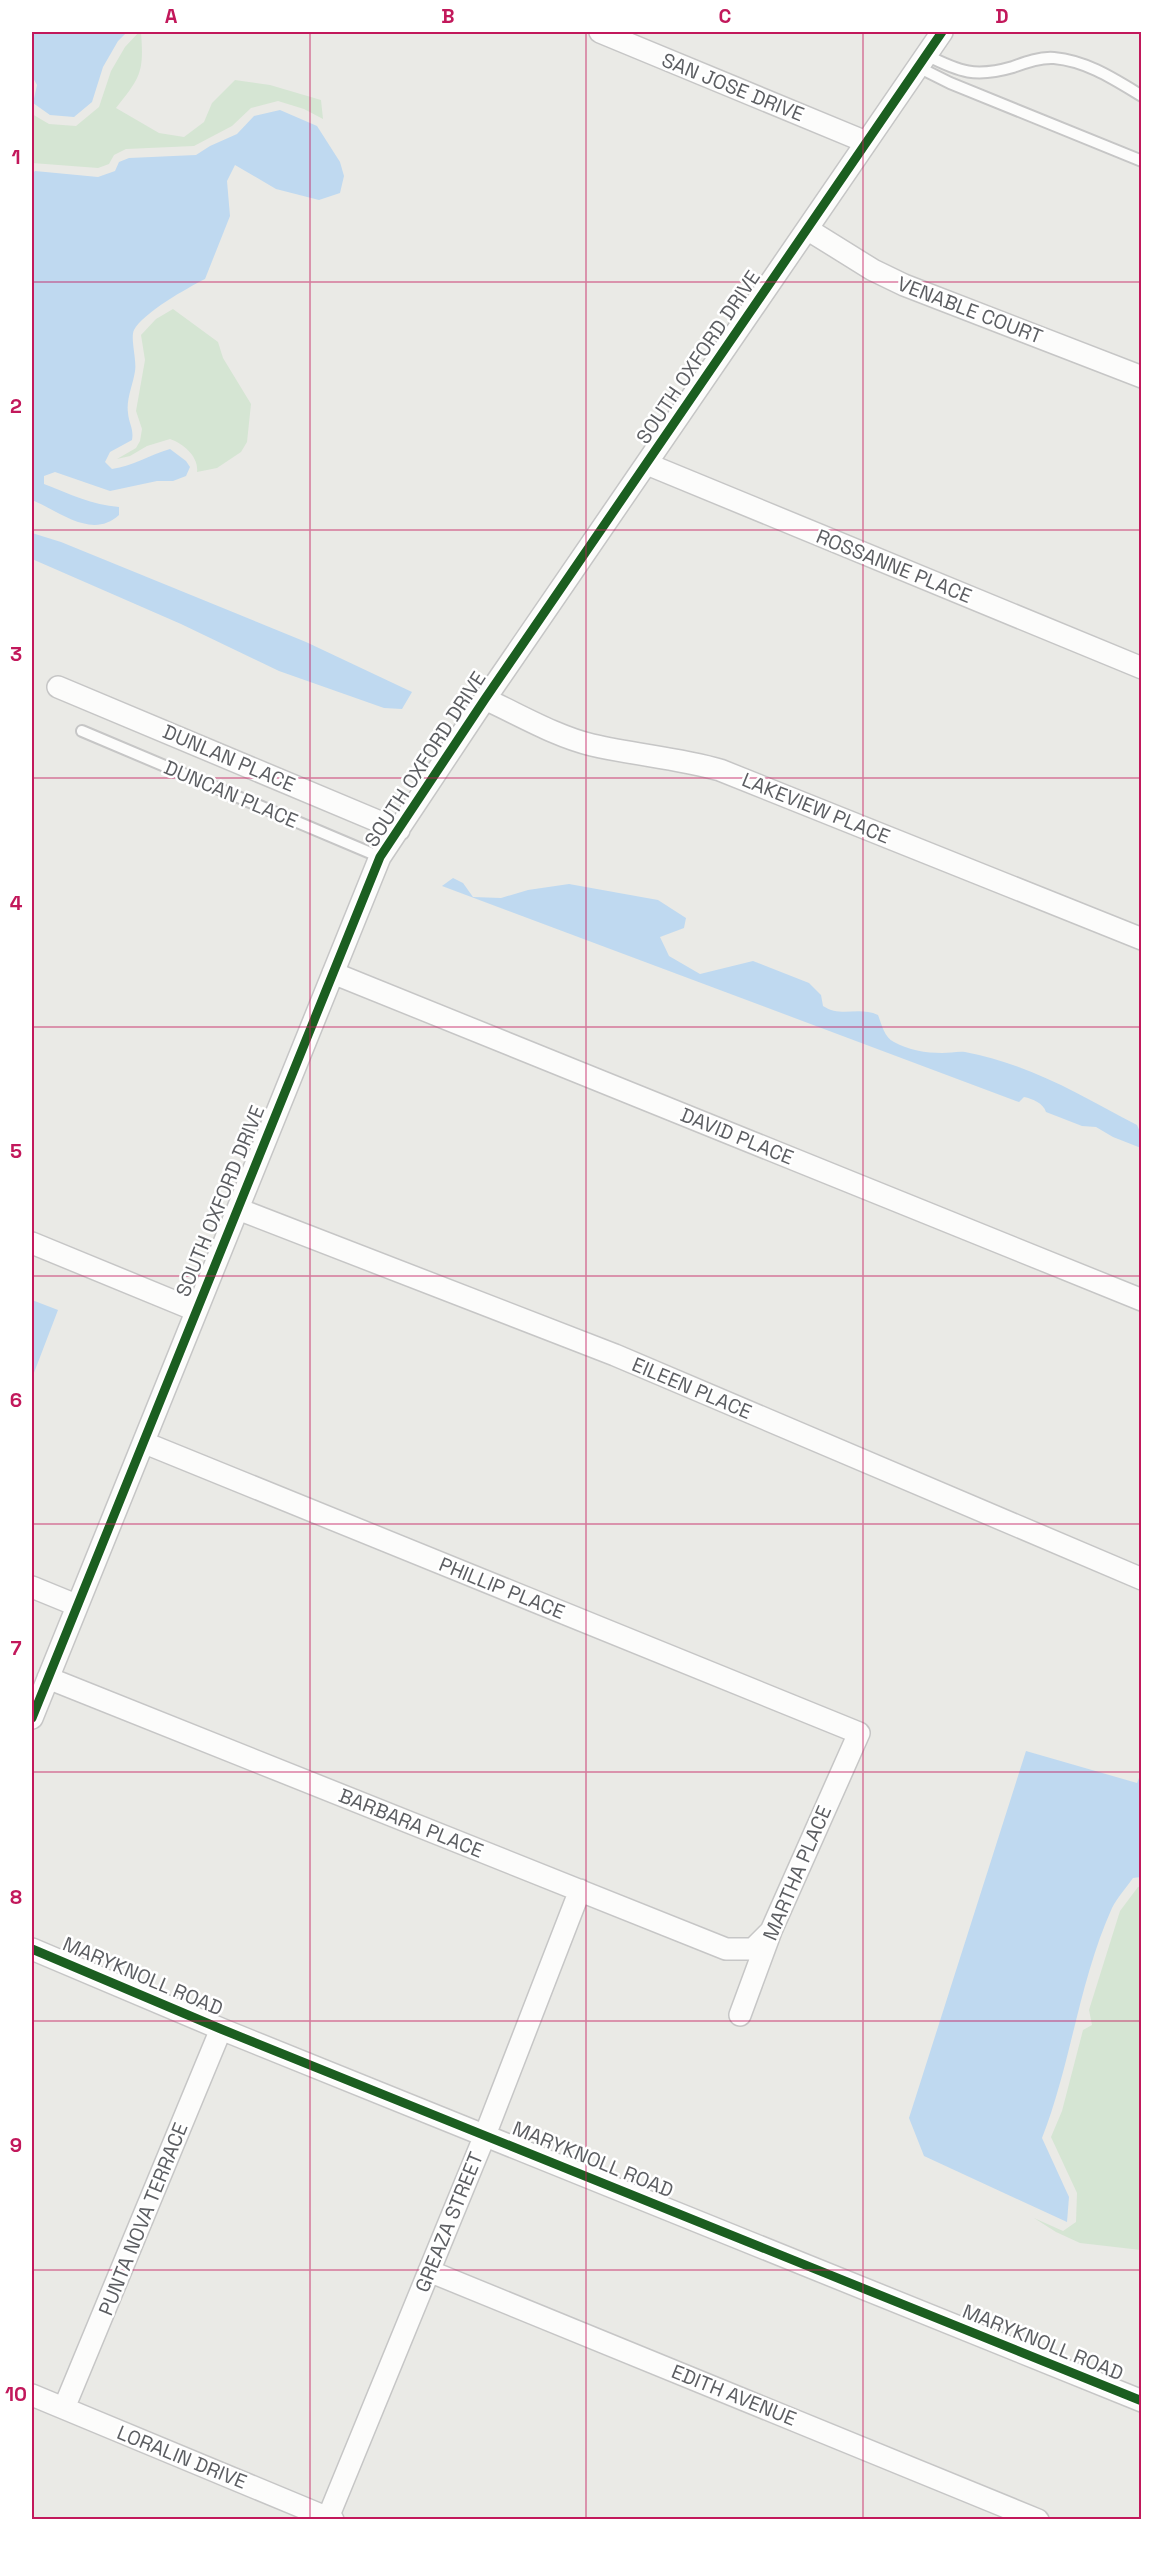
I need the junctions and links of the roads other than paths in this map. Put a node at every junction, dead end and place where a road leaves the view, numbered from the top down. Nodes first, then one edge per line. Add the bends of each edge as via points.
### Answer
1 (600, 32) edge
2 (942, 32) edge
3 (922, 61) junction
4 (1142, 96) edge
5 (866, 142) junction
6 (1142, 161) edge
7 (807, 229) junction
8 (1142, 377) edge
9 (647, 464) junction
10 (1142, 668) edge
11 (58, 687) dead end
12 (485, 699) junction
13 (82, 731) dead end
14 (399, 830) junction
15 (380, 857) junction
16 (1142, 939) edge
17 (333, 973) junction
18 (238, 1209) junction
19 (32, 1243) edge
20 (1142, 1300) edge
21 (195, 1310) junction
22 (145, 1443) junction
23 (1142, 1579) edge
24 (32, 1587) edge
25 (76, 1605) junction
26 (48, 1678) junction
27 (32, 1718) edge
28 (859, 1733) joint
29 (580, 1890) junction
30 (771, 1931) junction
31 (32, 1949) edge
32 (740, 2015) dead end
33 (221, 2029) junction
34 (485, 2135) junction
35 (429, 2271) junction
36 (32, 2395) edge
37 (1142, 2401) edge
38 (64, 2408) junction
39 (329, 2519) edge
40 (1038, 2520) edge

1 - 5 street, SAN JOSE DRIVE
2 - 3 street, SOUTH OXFORD DRIVE
3 - 4 lane via 962,73 998,71 1053,58 1103,72
3 - 5 street, SOUTH OXFORD DRIVE
3 - 6 lane via 950,83
5 - 7 street, SOUTH OXFORD DRIVE
7 - 8 street, VENABLE COURT via 904,285
7 - 9 street, SOUTH OXFORD DRIVE
9 - 10 street, ROSSANNE PLACE
9 - 12 street, SOUTH OXFORD DRIVE
11 - 14 street, DUNLAN PLACE
12 - 14 street, SOUTH OXFORD DRIVE
12 - 16 street, LAKEVIEW PLACE via 565,737 720,770
13 - 15 lane, DUNCAN PLACE
14 - 15 street, SOUTH OXFORD DRIVE
15 - 17 street, SOUTH OXFORD DRIVE
17 - 18 street, SOUTH OXFORD DRIVE
17 - 20 street, DAVID PLACE
18 - 21 street, SOUTH OXFORD DRIVE
18 - 23 street, EILEEN PLACE via 615,1355
19 - 21 street
21 - 22 street, SOUTH OXFORD DRIVE
22 - 25 street, SOUTH OXFORD DRIVE
22 - 28 street, PHILLIP PLACE
24 - 25 street
25 - 26 street, SOUTH OXFORD DRIVE
26 - 27 street, SOUTH OXFORD DRIVE
26 - 29 street, BARBARA PLACE
28 - 30 street, MARTHA PLACE
29 - 30 street, BARBARA PLACE via 726,1949 753,1949
29 - 34 street, GREAZA STREET
30 - 32 street, MARTHA PLACE
31 - 33 street, MARYKNOLL ROAD
33 - 34 street, MARYKNOLL ROAD
33 - 38 street, PUNTA NOVA TERRACE
34 - 35 street, GREAZA STREET
34 - 37 street, MARYKNOLL ROAD
35 - 39 street, GREAZA STREET
35 - 40 street, EDITH AVENUE
36 - 38 street, LORALIN DRIVE
38 - 39 street, LORALIN DRIVE

